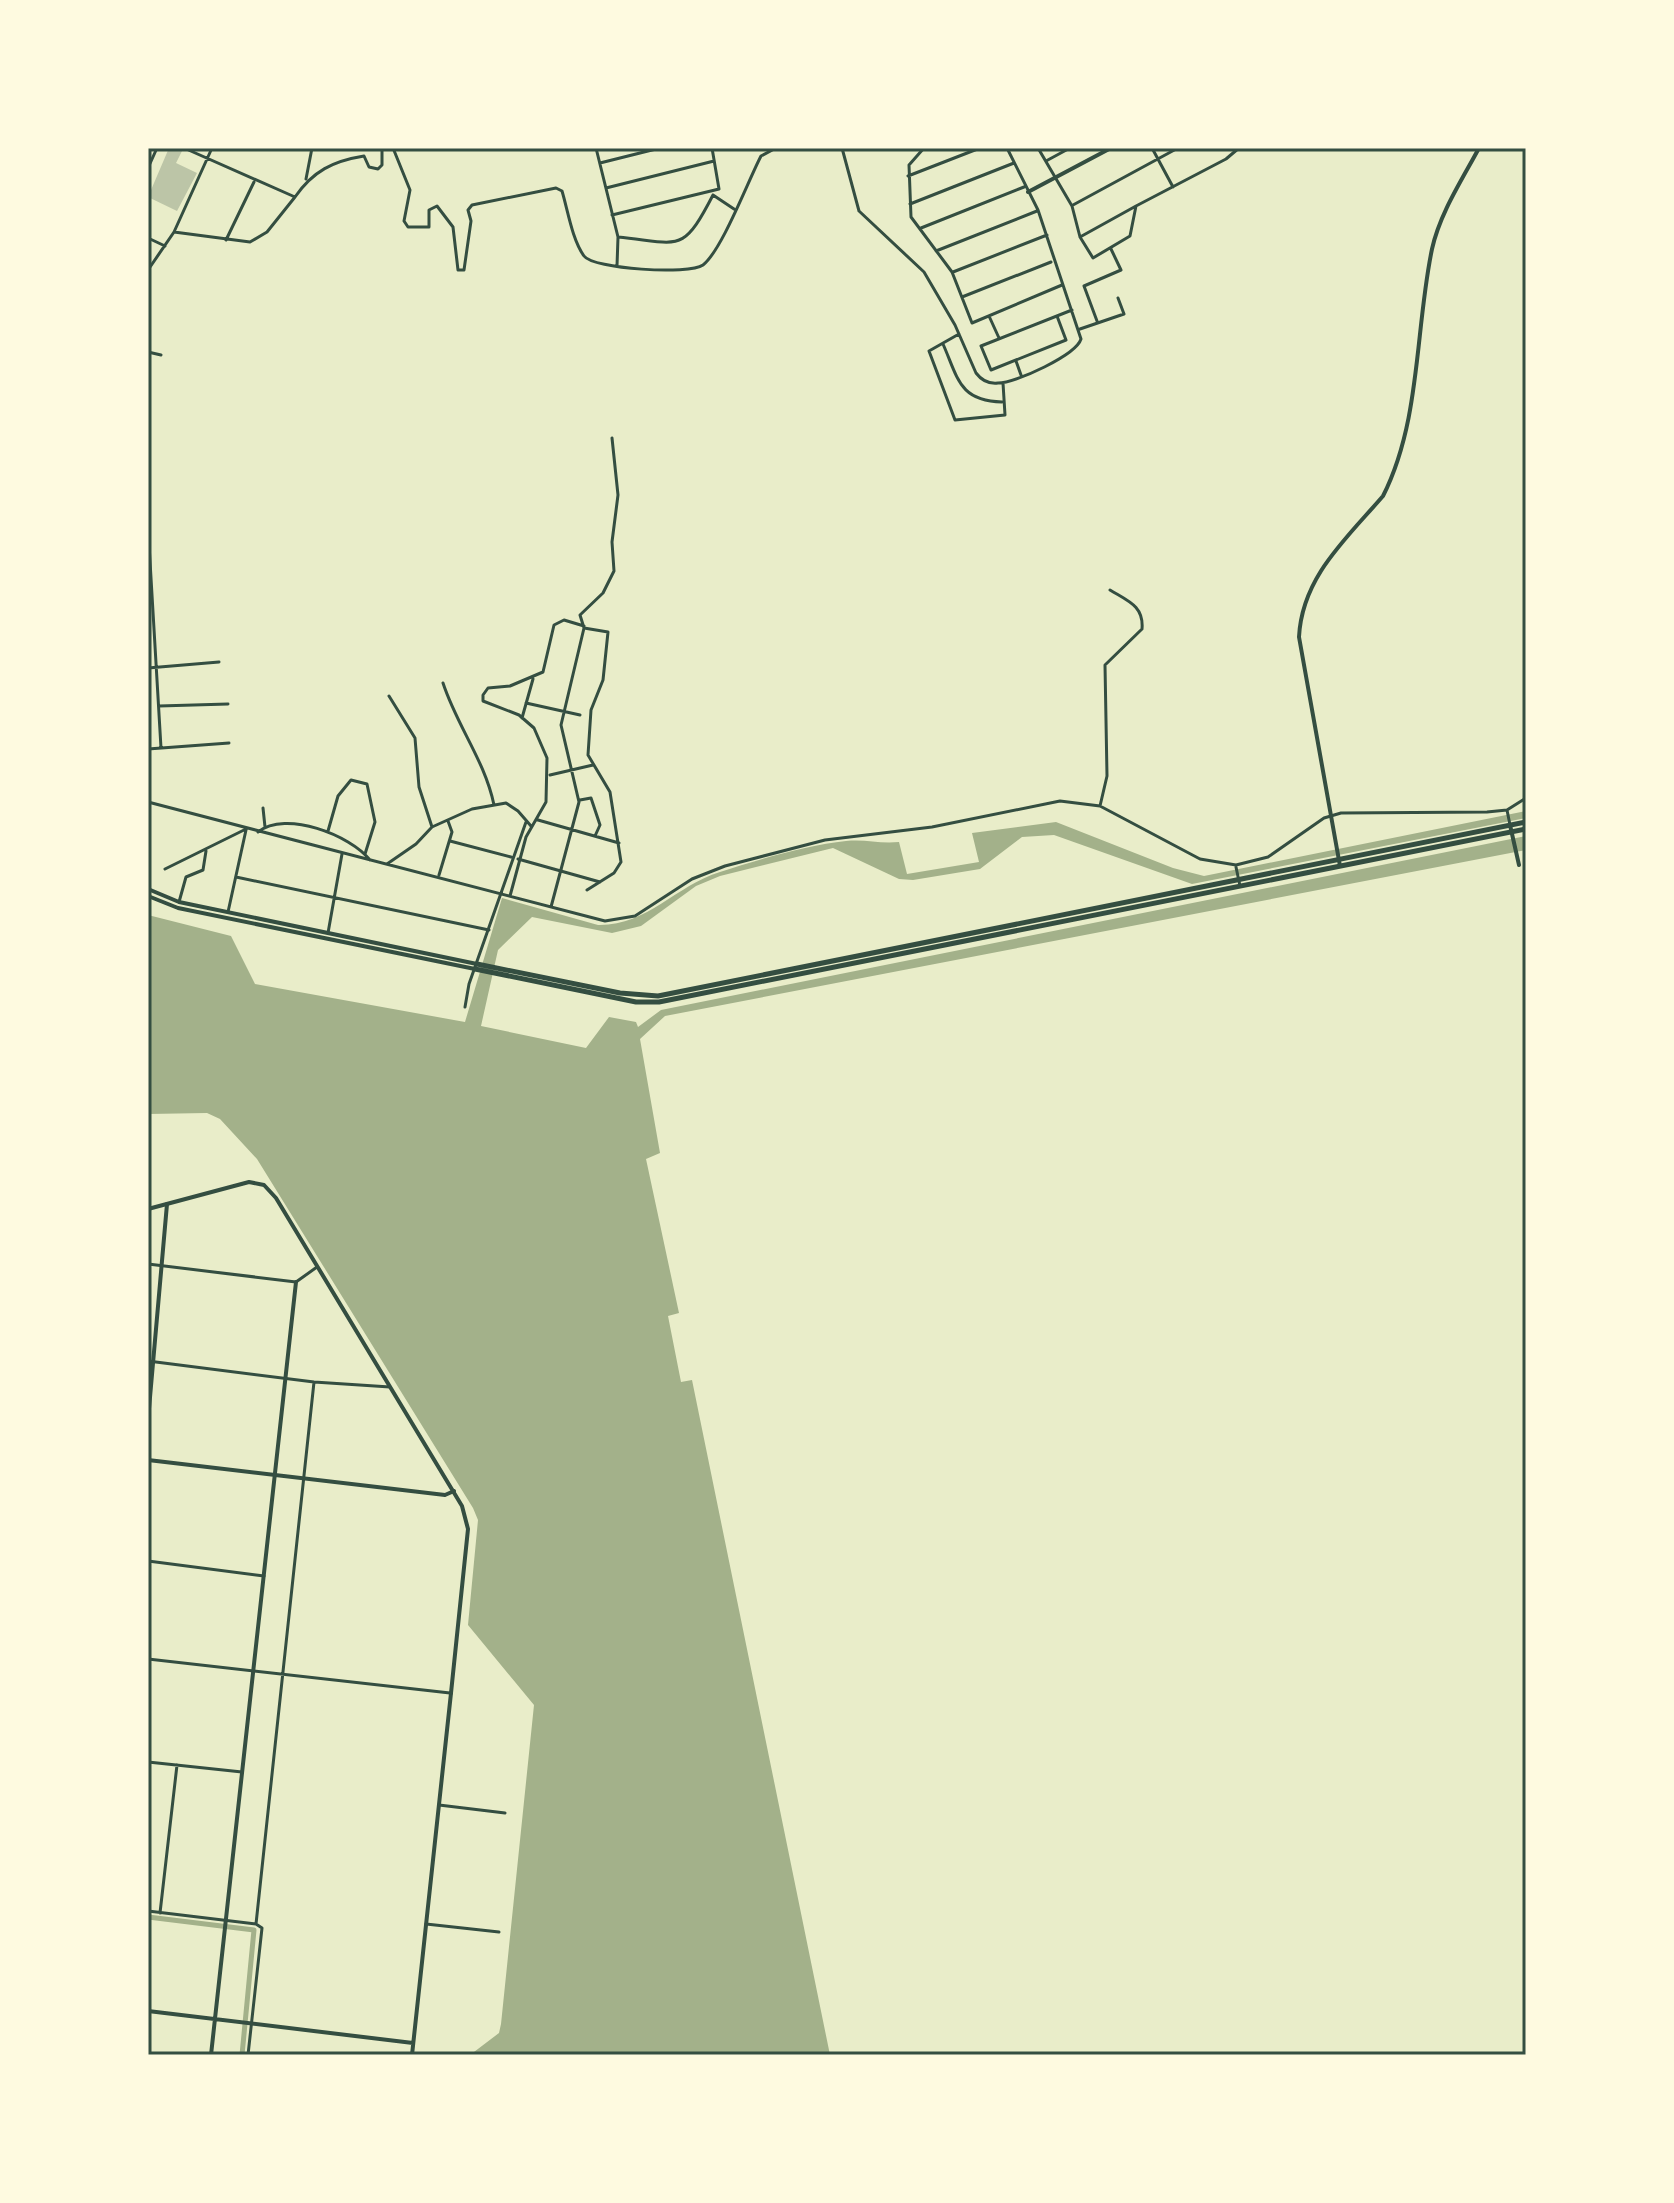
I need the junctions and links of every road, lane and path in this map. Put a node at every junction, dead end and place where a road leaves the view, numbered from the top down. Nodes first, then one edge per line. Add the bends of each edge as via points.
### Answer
1 (157, 148) edge
2 (184, 148) edge
3 (212, 148) edge
4 (312, 148) edge
5 (382, 148) edge
6 (393, 148) edge
7 (596, 148) edge
8 (660, 148) edge
9 (712, 148) edge
10 (776, 148) edge
11 (842, 148) edge
12 (924, 148) edge
13 (980, 148) edge
14 (1007, 148) edge
15 (1038, 148) edge
16 (1070, 148) edge
17 (1111, 148) edge
18 (1152, 148) edge
19 (1178, 148) edge
20 (1239, 148) edge
21 (1479, 148) edge
22 (765, 150) edge
23 (207, 159) junction
24 (1158, 159) junction
25 (714, 161) junction
26 (1045, 161) junction
27 (600, 163) junction
28 (1014, 163) junction
29 (148, 168) edge
30 (908, 176) junction
31 (1054, 178) junction
32 (307, 180) junction
33 (254, 182) junction
34 (1173, 187) junction
35 (606, 188) junction
36 (1026, 189) junction
37 (712, 194) junction
38 (295, 197) junction
39 (910, 204) junction
40 (1072, 206) junction
41 (1136, 206) junction
42 (734, 209) junction
43 (1038, 210) junction
44 (612, 215) junction
45 (921, 228) junction
46 (174, 232) junction
47 (1047, 235) junction
48 (618, 237) junction
49 (1080, 237) junction
50 (148, 238) edge
51 (226, 240) junction
52 (165, 246) junction
53 (1111, 249) junction
54 (936, 251) junction
55 (1053, 261) junction
56 (617, 266) junction
57 (148, 270) edge
58 (952, 272) junction
59 (1062, 285) junction
60 (962, 297) junction
61 (1118, 298) dead end
62 (1072, 310) junction
63 (989, 315) junction
64 (1057, 316) junction
65 (1097, 321) junction
66 (1080, 329) junction
67 (959, 334) junction
68 (999, 338) junction
69 (943, 344) junction
70 (148, 352) edge
71 (161, 355) dead end
72 (1016, 361) junction
73 (1021, 375) junction
74 (1003, 383) junction
75 (1004, 402) junction
76 (612, 438) dead end
77 (148, 527) edge
78 (1110, 590) dead end
79 (584, 628) junction
80 (219, 662) dead end
81 (148, 668) edge
82 (156, 668) junction
83 (533, 679) junction
84 (443, 683) dead end
85 (389, 696) dead end
86 (526, 703) junction
87 (228, 704) dead end
88 (159, 706) junction
89 (562, 714) junction
90 (580, 715) dead end
91 (522, 718) junction
92 (229, 743) dead end
93 (161, 748) junction
94 (148, 749) edge
95 (593, 765) junction
96 (572, 771) junction
97 (549, 776) junction
98 (1526, 798) edge
99 (578, 800) junction
100 (148, 802) edge
101 (494, 805) junction
102 (1100, 806) junction
103 (263, 808) dead end
104 (1507, 810) junction
105 (1330, 815) junction
106 (538, 820) junction
107 (448, 821) junction
108 (526, 822) junction
109 (1526, 822) edge
110 (531, 826) junction
111 (265, 827) junction
112 (432, 827) junction
113 (246, 829) junction
114 (1511, 829) junction
115 (1526, 829) edge
116 (572, 830) junction
117 (328, 831) junction
118 (258, 832) junction
119 (595, 836) junction
120 (450, 841) junction
121 (619, 843) junction
122 (206, 851) junction
123 (342, 854) junction
124 (365, 854) junction
125 (513, 857) junction
126 (370, 860) junction
127 (520, 860) junction
128 (1340, 863) junction
129 (387, 864) junction
130 (1519, 865) dead end
131 (1236, 866) junction
132 (165, 869) dead end
133 (561, 871) junction
134 (236, 877) junction
135 (439, 877) junction
136 (1239, 881) junction
137 (600, 882) junction
138 (148, 889) edge
139 (587, 890) dead end
140 (502, 894) junction
141 (148, 896) edge
142 (510, 896) junction
143 (334, 897) junction
144 (179, 902) junction
145 (551, 907) junction
146 (228, 912) junction
147 (489, 930) junction
148 (327, 934) junction
149 (477, 967) junction
150 (465, 1007) dead end
151 (167, 1204) junction
152 (148, 1209) edge
153 (148, 1264) edge
154 (164, 1266) junction
155 (317, 1267) junction
156 (296, 1282) junction
157 (151, 1362) edge
158 (285, 1379) junction
159 (314, 1382) junction
160 (390, 1387) junction
161 (148, 1420) edge
162 (148, 1460) edge
163 (275, 1475) junction
164 (304, 1478) junction
165 (454, 1491) junction
166 (148, 1561) edge
167 (264, 1576) junction
168 (148, 1659) edge
169 (253, 1673) junction
170 (283, 1676) junction
171 (451, 1693) junction
172 (148, 1762) edge
173 (177, 1765) junction
174 (242, 1772) junction
175 (439, 1805) junction
176 (505, 1813) dead end
177 (148, 1911) edge
178 (160, 1913) junction
179 (224, 1924) junction
180 (256, 1924) junction
181 (426, 1924) junction
182 (499, 1932) dead end
183 (148, 2011) edge
184 (215, 2019) junction
185 (250, 2023) junction
186 (413, 2043) junction
187 (211, 2055) edge
188 (248, 2055) edge
189 (412, 2055) edge

1 - 29 street
2 - 23 street
3 - 23 street
4 - 32 street
5 - 32 street via 378,169 369,167 364,156 346,159
6 - 56 street via 410,190 404,221 408,227 429,227 432,205 440,209 453,227 458,270 464,270 472,205 556,188 562,191 583,255 596,265
7 - 27 street
8 - 27 street
9 - 25 street
10 - 22 street
11 - 67 street via 859,211 924,272
12 - 30 street via 909,165
13 - 30 street
14 - 28 street
15 - 26 street
16 - 26 street
17 - 31 street
18 - 24 street
19 - 24 street
20 - 34 street
21 - 105 street via 1433,246 1404,442 1391,480 1310,586 1300,612 1299,637
22 - 42 street
23 - 33 street
23 - 46 street
24 - 34 street
24 - 40 street
25 - 35 street
25 - 37 street via 719,189
26 - 31 street
27 - 35 street
28 - 36 street
28 - 39 street
30 - 39 street
31 - 36 street
31 - 40 street
32 - 38 street
33 - 38 street
33 - 51 street
34 - 41 street
35 - 44 street
36 - 43 street
36 - 45 street
37 - 42 street
37 - 44 street
37 - 48 street via 684,240
38 - 51 street via 262,235 245,243
39 - 45 street via 911,217
40 - 49 street
41 - 49 street
41 - 53 street via 1130,236
42 - 56 street via 717,248 701,266
43 - 47 street
43 - 54 street
44 - 48 street
45 - 54 street
46 - 51 street
46 - 52 street
47 - 55 street
47 - 58 street
48 - 56 street
49 - 53 street via 1093,258
50 - 52 street
52 - 57 street
53 - 65 street via 1121,270 1084,286
54 - 58 street
55 - 59 street
55 - 60 street
58 - 60 street
59 - 62 street
59 - 63 street
60 - 63 street via 972,323
61 - 65 street via 1124,314
62 - 64 street
62 - 66 street
63 - 68 street
64 - 68 street
64 - 72 street via 1066,340
65 - 66 street
66 - 73 street via 1073,353
67 - 69 street
67 - 74 street via 981,380
68 - 72 street via 981,346 991,370
69 - 75 street via 967,393
69 - 75 street via 929,351 955,420 1005,415
70 - 71 street
72 - 73 street
73 - 74 street
74 - 75 street
76 - 79 street via 618,495 614,571 603,593 580,615
77 - 82 street
78 - 102 street via 1143,616 1142,629 1105,665 1107,776
79 - 83 street via 564,620 554,625 543,672
79 - 89 street
79 - 95 street via 608,632 603,680 591,710 588,755
80 - 82 street
81 - 82 street
82 - 88 street
83 - 86 street
83 - 91 street via 488,688 483,695 483,701
84 - 101 street via 454,718 482,763
85 - 112 street via 415,738 419,787
86 - 89 street
86 - 91 street
87 - 88 street
88 - 93 street
89 - 90 street
89 - 96 street
91 - 97 street via 534,728
92 - 93 street
93 - 94 street
95 - 96 street
95 - 121 street via 610,792
96 - 97 street
96 - 99 street
97 - 106 street
98 - 104 street
99 - 116 street
99 - 119 street via 591,798 600,825
100 - 113 street
101 - 107 street
101 - 108 street via 506,803
102 - 131 street via 1200,859
102 - 145 street via 1060,801 932,827 825,840 702,874 642,912 619,920 592,920
103 - 111 street
104 - 105 street
104 - 114 street
105 - 128 street
105 - 131 street via 1268,857
106 - 110 street
106 - 116 street
107 - 112 street
107 - 120 street
108 - 110 street
108 - 125 street
109 - 114 main road
110 - 127 street
111 - 117 street via 288,824
111 - 118 street
112 - 129 street
113 - 118 street
113 - 122 street
113 - 134 street
114 - 115 main road
114 - 128 main road
114 - 130 street
116 - 119 street
116 - 133 street
117 - 124 street
117 - 124 street via 343,785 351,780 367,784 376,813
118 - 123 street
119 - 121 street
120 - 125 street
120 - 135 street
121 - 137 street via 621,862
122 - 132 street
122 - 144 street via 203,870 186,877
123 - 126 street
123 - 143 street
124 - 126 street
125 - 127 street
125 - 140 street
126 - 129 street
127 - 133 street
127 - 142 street
128 - 136 main road
129 - 135 street
131 - 136 street
133 - 137 street
133 - 145 street
134 - 143 street
134 - 146 street
135 - 140 street
136 - 149 main road via 659,1002 636,1002
137 - 139 street
138 - 144 street
140 - 142 street
140 - 147 street
141 - 149 street via 178,908
142 - 145 street
143 - 147 street
143 - 148 street
144 - 146 street
146 - 148 street
147 - 149 street
148 - 149 street
149 - 150 street
151 - 152 street
151 - 154 street
151 - 155 street via 237,1184 260,1183 272,1192
153 - 154 street
154 - 156 street
154 - 157 street
155 - 156 street
155 - 160 street
156 - 158 street
157 - 158 street
157 - 161 street
158 - 159 street
158 - 163 street
159 - 160 street
159 - 164 street
160 - 165 street
162 - 163 street
163 - 164 street
163 - 167 street
164 - 165 street via 445,1495
164 - 170 street
165 - 171 street via 468,1529
166 - 167 street
167 - 169 street
168 - 169 street
169 - 170 street
169 - 174 street
170 - 171 street
170 - 180 street
171 - 175 street
172 - 173 street
173 - 174 street
173 - 178 street
174 - 179 street
175 - 176 street
175 - 181 street
177 - 178 street
178 - 179 street
179 - 180 street
179 - 184 street
180 - 185 street via 262,1928
181 - 182 street
181 - 186 street
183 - 184 street
184 - 185 street
184 - 187 street
185 - 186 street
185 - 188 street
186 - 189 street

